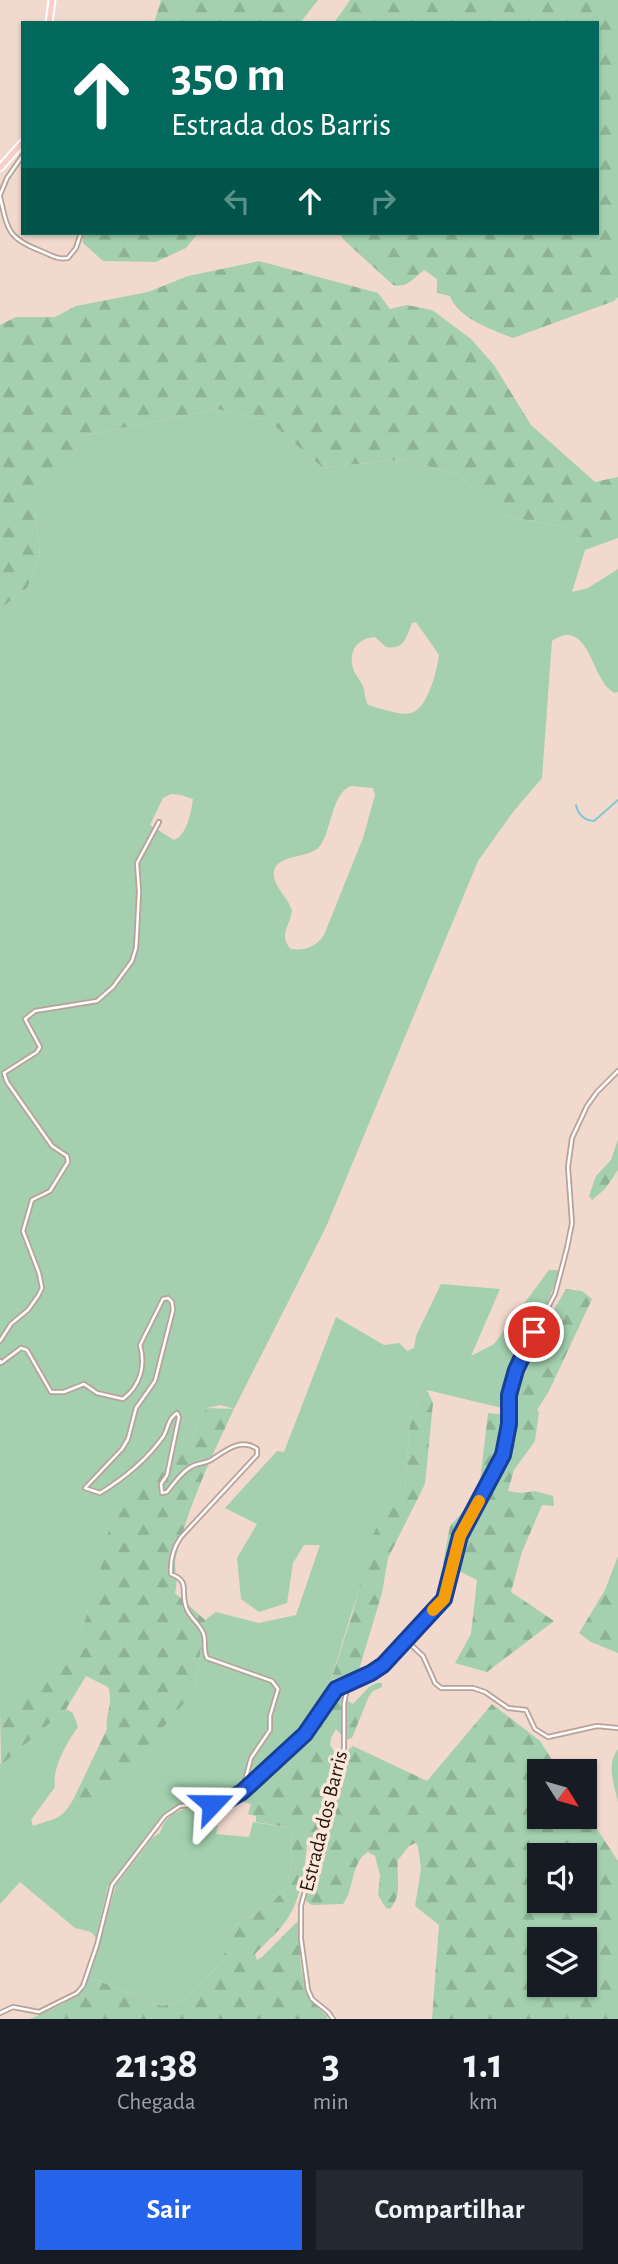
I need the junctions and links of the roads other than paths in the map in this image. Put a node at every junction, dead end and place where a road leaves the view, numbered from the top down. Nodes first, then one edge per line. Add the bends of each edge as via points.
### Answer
1 (52, 0) edge
2 (49, 21) edge
3 (21, 144) edge
4 (21, 158) edge
5 (0, 168) edge
6 (0, 196) edge
7 (80, 235) edge
8 (159, 822) dead end
9 (618, 1071) edge
10 (0, 1341) edge
11 (0, 1361) edge
12 (407, 1641) junction
13 (348, 1683) junction
14 (618, 1728) edge
15 (242, 1792) junction
16 (0, 2013) edge
17 (333, 2019) edge

1 - 2 main road
3 - 5 main road
4 - 6 street
6 - 7 street via 9,230 32,248 57,259 68,258
8 - 10 street via 137,863 137,940 132,961 97,1001 28,1014 25,1019 40,1047 4,1073 52,1146 67,1156 68,1162 50,1191 32,1200 23,1231 42,1288
9 - 12 street via 587,1106 568,1151 572,1223 567,1248 555,1294 523,1354 509,1395 503,1455 460,1536 444,1599
11 - 15 street via 21,1348 27,1350 51,1392 84,1384 97,1393 123,1399 138,1382 144,1358 140,1345 163,1299 168,1298 173,1310 155,1381 136,1408 122,1449 85,1488 100,1493 116,1483 162,1437 177,1413 167,1475 160,1484 162,1493 187,1469 231,1447 243,1444 257,1449 257,1455 181,1537 173,1549 171,1569 184,1584 184,1604 204,1635 207,1658 272,1681 278,1689 270,1730 251,1758
12 - 13 street via 383,1665
12 - 14 street via 423,1656 435,1684 473,1688 508,1709 526,1710 536,1729 548,1737 597,1726
13 - 15 street via 336,1689 305,1734
13 - 17 street, Estrada dos Barris via 344,1748 302,1906 300,1939 308,1990
15 - 16 street via 212,1804 180,1806 165,1816 113,1885 79,1991 38,2012 13,2007

